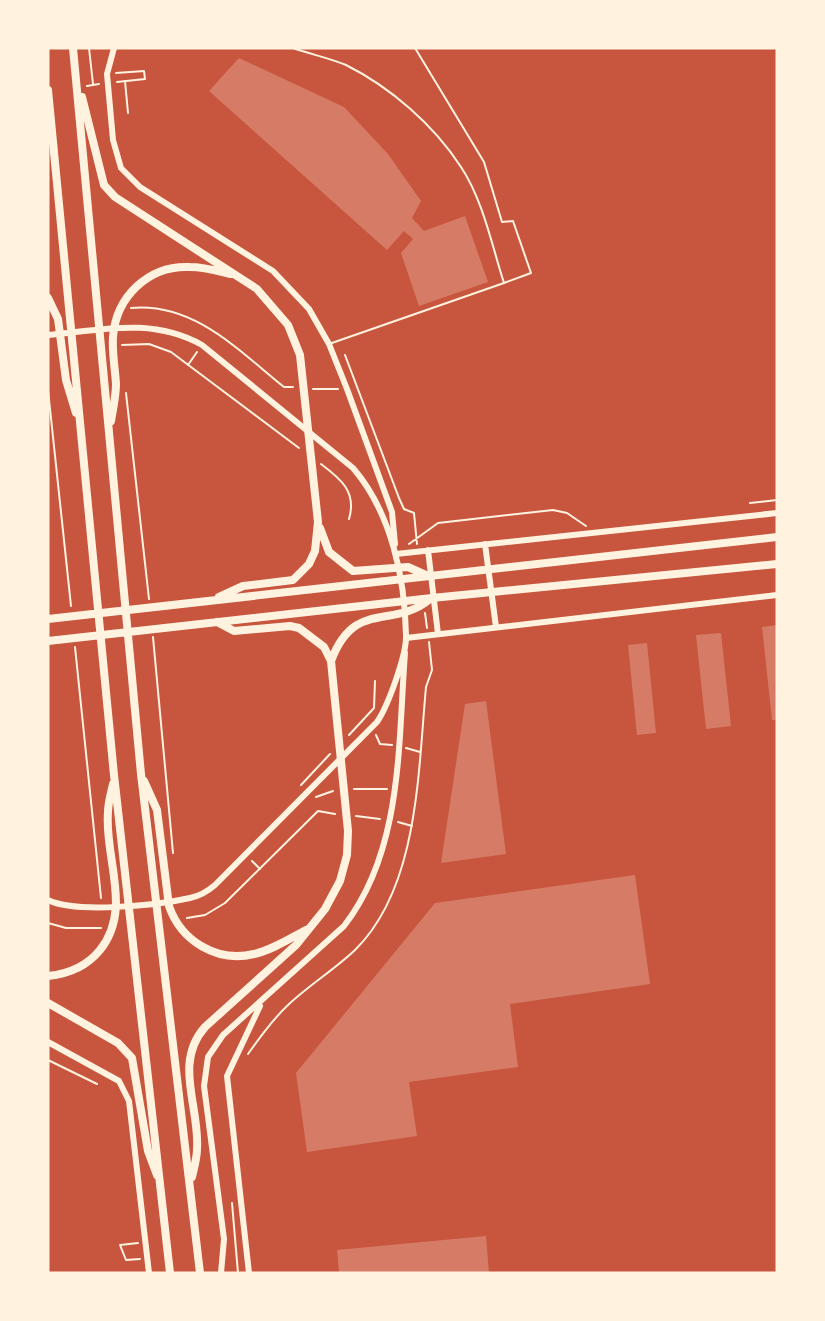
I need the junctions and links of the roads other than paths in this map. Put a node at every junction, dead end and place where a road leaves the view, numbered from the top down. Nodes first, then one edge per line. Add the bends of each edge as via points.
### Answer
1 (73, 48) edge
2 (114, 48) edge
3 (142, 48) edge
4 (293, 48) edge
5 (415, 48) edge
6 (75, 70) junction
7 (48, 90) edge
8 (56, 171) junction
9 (48, 179) edge
10 (237, 275) junction
11 (504, 283) junction
12 (48, 298) edge
13 (48, 335) edge
14 (329, 344) junction
15 (81, 432) junction
16 (109, 436) junction
17 (777, 513) edge
18 (318, 522) junction
19 (777, 537) edge
20 (486, 544) junction
21 (428, 550) junction
22 (396, 554) junction
23 (777, 564) edge
24 (428, 576) junction
25 (777, 595) edge
26 (432, 598) junction
27 (211, 601) junction
28 (48, 619) edge
29 (217, 622) junction
30 (496, 627) junction
31 (438, 634) junction
32 (406, 638) junction
33 (48, 641) edge
34 (331, 661) junction
35 (141, 774) junction
36 (114, 775) junction
37 (48, 900) edge
38 (309, 929) junction
39 (48, 976) edge
40 (48, 1003) edge
41 (260, 1004) junction
42 (48, 1042) edge
43 (190, 1186) junction
44 (162, 1187) junction
45 (149, 1273) edge
46 (170, 1273) edge
47 (200, 1273) edge
48 (221, 1273) edge
49 (249, 1273) edge

1 - 6 highway
2 - 3 lane
2 - 14 street via 107,74 114,147 121,168 130,180 273,271 309,309
4 - 11 lane via 344,64 378,83 426,124 462,168 482,214
5 - 11 lane via 484,162 502,222 513,221 531,273
6 - 10 highway via 104,185 115,197
6 - 16 highway
7 - 8 highway
8 - 9 highway
8 - 15 highway
10 - 16 highway via 179,267 156,273 131,291 118,312 114,331 116,386
10 - 18 highway via 268,298 296,340 304,376
11 - 14 lane
12 - 15 highway via 58,319 66,380
13 - 22 street via 147,327 182,334 202,345 353,468 366,483
14 - 22 street via 392,512
15 - 36 highway
16 - 35 highway
17 - 20 street
18 - 24 highway via 329,552 353,571 408,567
18 - 27 highway via 315,551 293,580 243,586
19 - 24 highway
20 - 21 street
20 - 30 street
21 - 22 street
21 - 31 street
22 - 32 street
23 - 26 highway
24 - 27 highway
25 - 30 street
26 - 29 highway
26 - 34 highway via 417,610 378,615 361,622 337,646
27 - 28 highway
29 - 33 highway
29 - 34 highway via 234,631 299,628 324,647
30 - 31 street
31 - 32 street
32 - 37 street via 388,702 372,728 205,892 191,898 98,908 76,908
32 - 41 street via 390,820 380,858 355,912 344,926
34 - 38 highway via 348,843 340,881
35 - 38 highway via 157,810 169,906 185,935 212,951 242,956 268,949
35 - 43 highway
36 - 39 highway via 107,813 116,896 112,930 94,957 74,970
36 - 44 highway
38 - 43 highway via 205,1027 193,1043 188,1066 197,1148
40 - 44 highway via 118,1043 132,1058 148,1151
41 - 48 street via 213,1046 205,1071 224,1239
41 - 49 street via 227,1076
42 - 45 street via 119,1081 129,1101
43 - 47 highway
44 - 46 highway

